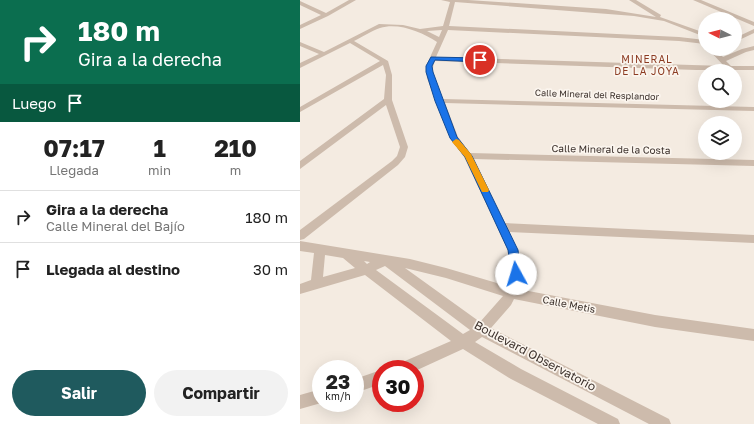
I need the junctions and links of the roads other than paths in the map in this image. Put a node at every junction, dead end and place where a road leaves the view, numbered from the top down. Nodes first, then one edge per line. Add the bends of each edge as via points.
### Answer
1 (353, 0) edge
2 (449, 0) edge
3 (632, 0) edge
4 (696, 0) edge
5 (300, 3) edge
6 (326, 15) junction
7 (665, 20) junction
8 (754, 24) edge
9 (300, 27) edge
10 (446, 28) junction
11 (422, 30) junction
12 (754, 31) edge
13 (698, 32) edge
14 (742, 37) edge
15 (350, 41) junction
16 (440, 41) junction
17 (698, 42) edge
18 (300, 44) edge
19 (754, 48) edge
20 (744, 50) junction
21 (324, 54) junction
22 (754, 55) edge
23 (718, 56) edge
24 (433, 58) junction
25 (722, 60) junction
26 (384, 61) junction
27 (726, 64) edge
28 (300, 66) edge
29 (698, 68) edge
30 (742, 68) edge
31 (754, 68) edge
32 (388, 100) junction
33 (439, 101) junction
34 (754, 109) edge
35 (300, 110) edge
36 (468, 156) junction
37 (754, 163) edge
38 (300, 166) edge
39 (503, 227) junction
40 (300, 236) edge
41 (754, 239) edge
42 (300, 246) edge
43 (320, 250) junction
44 (346, 254) junction
45 (386, 261) junction
46 (364, 270) junction
47 (316, 285) junction
48 (300, 289) edge
49 (512, 293) junction
50 (481, 330) junction
51 (754, 335) edge
52 (463, 342) junction
53 (424, 360) edge
54 (312, 399) edge
55 (300, 402) edge
56 (613, 424) edge
57 (664, 424) edge

1 - 6 street
2 - 7 street via 606,10
2 - 10 street
3 - 7 street
4 - 8 street
5 - 6 street
6 - 9 street
7 - 13 street
10 - 11 street
10 - 16 street
10 - 17 street
11 - 15 street via 392,25 379,26
11 - 16 street
12 - 14 street
15 - 21 street
15 - 26 street
16 - 24 street
18 - 21 street
19 - 20 street
20 - 22 street
20 - 25 street
21 - 28 street
23 - 25 street
24 - 29 street
24 - 33 street via 429,66
25 - 27 street
26 - 32 street via 389,75
26 - 35 street
30 - 31 street
32 - 38 street
32 - 40 street via 404,147 401,157
33 - 34 street, Calle Mineral del Resplandor
33 - 36 street via 454,138
36 - 37 street, Calle Mineral de la Costa
36 - 39 street
39 - 41 street
39 - 49 street via 513,250 515,263 516,274
42 - 43 street, Boulevard Observatorio
43 - 44 street, Boulevard Observatorio
43 - 47 street
44 - 45 street, Boulevard Observatorio
44 - 46 street, Boulevard Observatorio
45 - 46 street
45 - 49 street, Calle Metis via 446,273
45 - 50 street, Boulevard Observatorio
46 - 47 street
46 - 52 street, Boulevard Observatorio
47 - 48 street
49 - 50 street
49 - 51 street, Calle Metis via 655,321
50 - 52 street
50 - 57 street, Boulevard Observatorio
52 - 53 street
52 - 56 street, Boulevard Observatorio via 516,374
54 - 55 street

